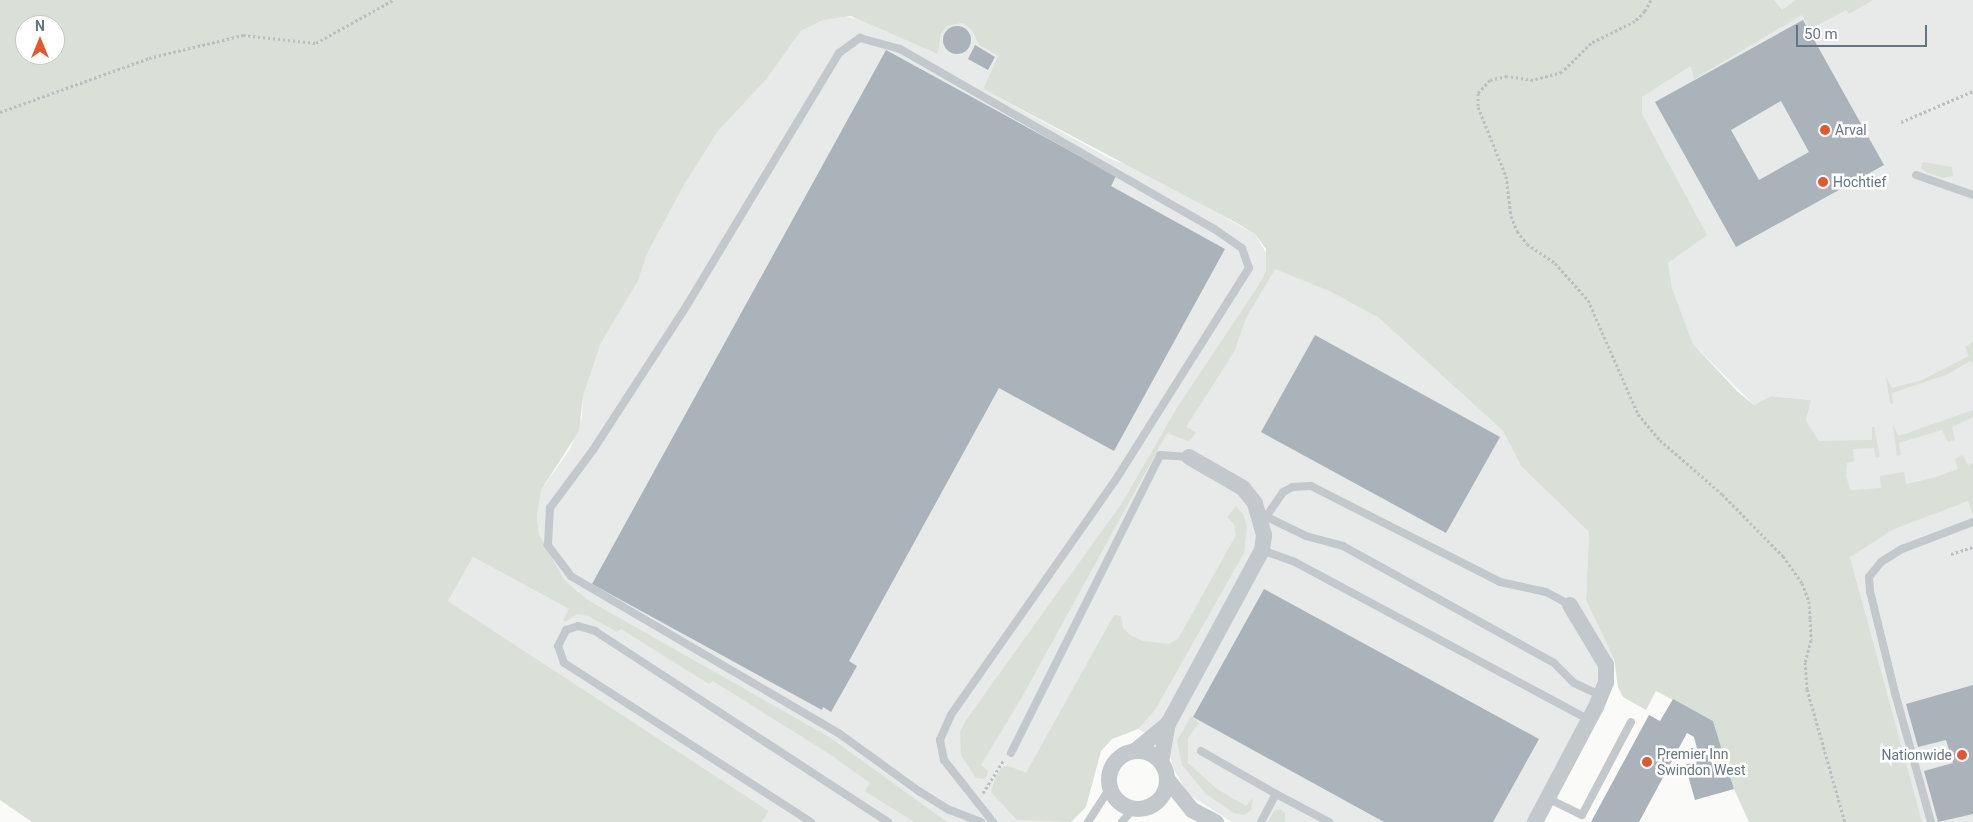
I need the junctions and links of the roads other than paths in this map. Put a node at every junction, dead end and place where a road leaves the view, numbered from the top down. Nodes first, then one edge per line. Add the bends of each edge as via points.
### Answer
1 (1916, 175) dead end
2 (1973, 195) edge
3 (1189, 457) joint
4 (1264, 519) junction
5 (1973, 522) edge
6 (1262, 550) junction
7 (1570, 605) joint
8 (1602, 696) junction
9 (1590, 720) junction
10 (1632, 722) dead end
11 (1168, 724) junction
12 (1135, 750) junction
13 (1201, 750) dead end
14 (1011, 753) road end
15 (1161, 762) junction
16 (1167, 779) junction
17 (1110, 788) junction
18 (1276, 794) junction
19 (1547, 798) junction
20 (1152, 805) junction
21 (1133, 809) junction
22 (1192, 810) junction
23 (811, 822) edge
24 (888, 822) edge
25 (981, 822) edge
26 (993, 822) edge
27 (1088, 822) edge
28 (1122, 822) edge
29 (1216, 822) edge
30 (1261, 822) edge
31 (1330, 822) edge
32 (1535, 822) edge
33 (1931, 822) edge

1 - 2 lane
3 - 4 street via 1242,488
3 - 14 lane via 1160,455
4 - 6 street
4 - 7 lane via 1283,492 1293,487 1311,486 1500,582 1546,592
4 - 8 lane via 1306,536 1343,546 1554,663 1574,683
5 - 33 lane via 1902,549 1881,562 1869,577 1895,693
6 - 9 lane via 1293,561
6 - 11 street
7 - 8 street via 1606,665
8 - 9 street
9 - 19 street
10 - 19 lane via 1582,815
11 - 12 street
11 - 15 street
12 - 15 street via 1145,751
12 - 17 street via 1122,755 1113,765 1108,778
13 - 18 lane
15 - 16 street
16 - 20 street via 1165,791
16 - 22 street
17 - 21 street via 1116,799
17 - 27 lane
18 - 30 lane
18 - 31 lane
19 - 32 street
20 - 21 street
20 - 22 street
21 - 28 lane
22 - 29 street
23 - 24 lane via 564,663 558,646 566,630 578,626 595,631
25 - 26 lane via 949,810 840,734 571,576 548,545 550,508 593,450 687,305 839,53 860,38 900,49 1213,228 1242,248 1250,268 1114,482 951,715 940,740 944,760

